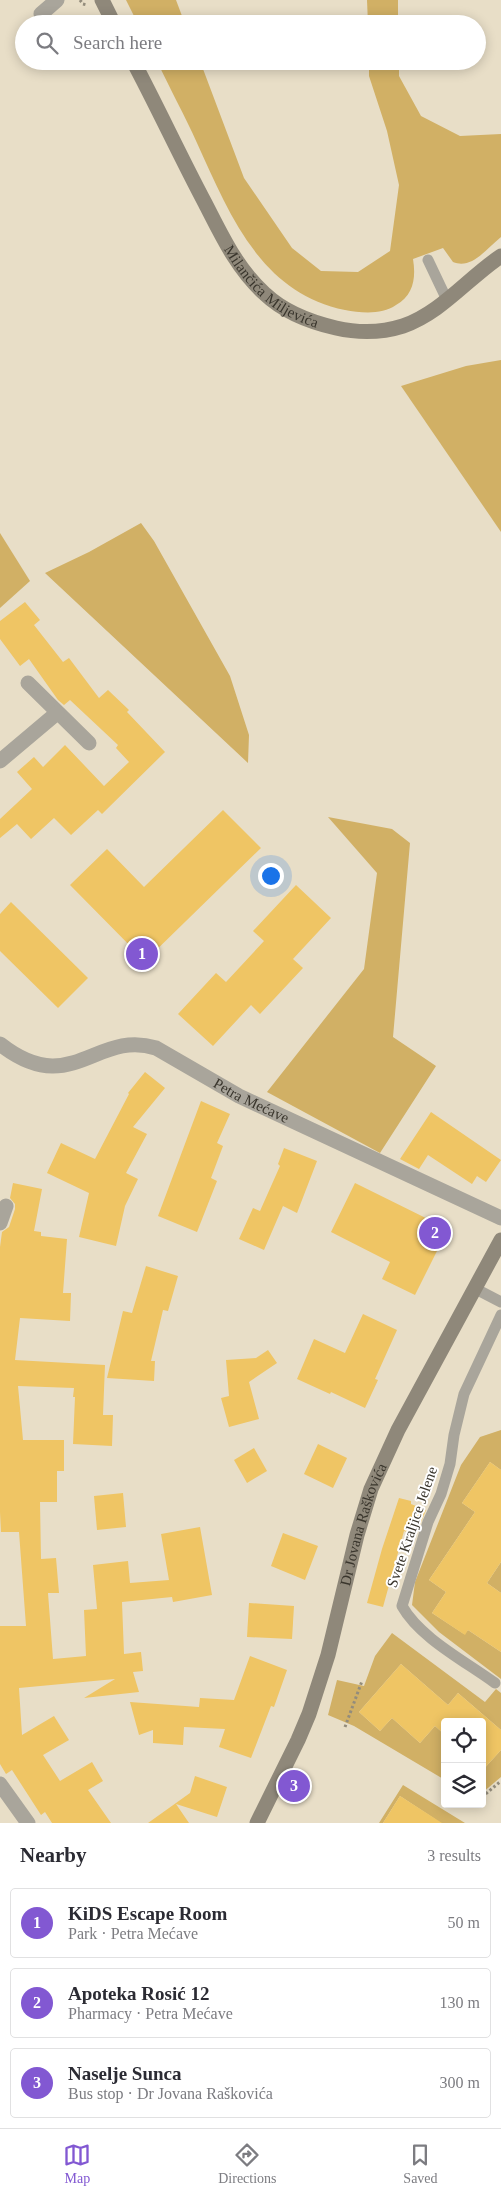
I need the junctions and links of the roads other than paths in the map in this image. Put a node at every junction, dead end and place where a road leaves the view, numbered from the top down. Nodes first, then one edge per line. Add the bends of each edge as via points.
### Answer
1 (57, 0) edge
2 (102, 0) edge
3 (41, 14) dead end
4 (110, 15) edge
5 (138, 70) edge
6 (501, 256) edge
7 (428, 260) dead end
8 (447, 300) junction
9 (28, 683) dead end
10 (57, 713) junction
11 (89, 744) dead end
12 (0, 761) edge
13 (0, 1044) edge
14 (6, 1206) dead end
15 (501, 1218) edge
16 (0, 1224) edge
17 (501, 1240) edge
18 (474, 1288) junction
19 (501, 1302) edge
20 (501, 1315) edge
21 (495, 1683) dead end
22 (3, 1796) edge
23 (28, 1823) edge
24 (257, 1823) edge

1 - 3 street
2 - 4 street
5 - 8 street, Milančića Miljevića via 238,265 279,305 327,326 365,332 385,331 418,320
6 - 8 street, Milančića Miljevića
7 - 8 lane
9 - 10 street
10 - 11 street
10 - 12 street
13 - 15 street, Petra Mećave via 30,1062 53,1067 75,1063 125,1045 156,1048 239,1096
14 - 16 street
17 - 18 street, Dr Jovana Raškovića
18 - 19 lane
18 - 24 street, Dr Jovana Raškovića via 398,1430 371,1489 328,1655 309,1714
20 - 21 lane, Svete Kraljice Jelene via 464,1394 443,1486 428,1522 402,1606 423,1632
22 - 23 street

